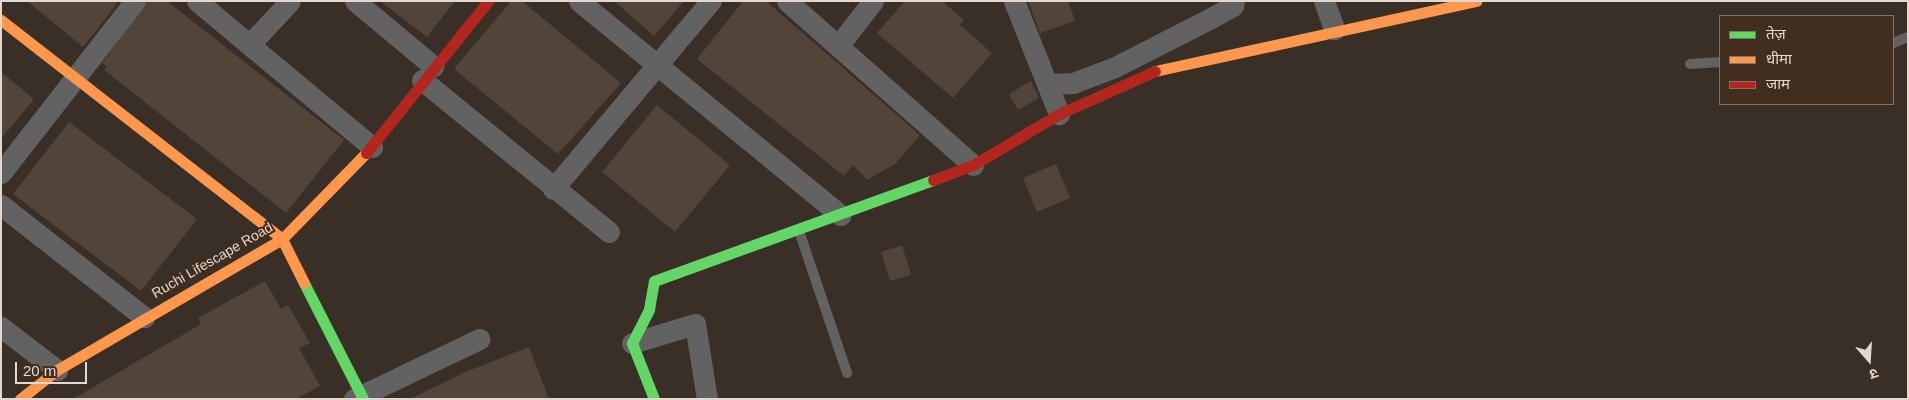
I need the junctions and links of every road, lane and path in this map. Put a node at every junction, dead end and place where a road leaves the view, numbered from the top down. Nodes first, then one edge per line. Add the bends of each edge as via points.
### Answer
1 (135, 1) edge
2 (197, 1) edge
3 (290, 1) edge
4 (355, 1) edge
5 (488, 1) edge
6 (579, 1) edge
7 (712, 1) edge
8 (787, 1) edge
9 (873, 1) edge
10 (1014, 1) edge
11 (1234, 1) edge
12 (1324, 1) edge
13 (1476, 1) edge
14 (1, 20) edge
15 (1334, 29) junction
16 (1908, 37) edge
17 (251, 43) junction
18 (1894, 43) edge
19 (838, 46) junction
20 (1719, 62) edge
21 (1690, 64) dead end
22 (658, 65) junction
23 (428, 73) junction
24 (74, 78) junction
25 (1047, 84) junction
26 (1059, 114) junction
27 (372, 147) junction
28 (974, 165) junction
29 (1, 173) edge
30 (553, 188) junction
31 (1, 205) edge
32 (840, 214) junction
33 (799, 230) junction
34 (609, 232) dead end
35 (282, 239) junction
36 (144, 317) junction
37 (1, 327) edge
38 (479, 339) dead end
39 (632, 343) junction
40 (57, 370) junction
41 (847, 373) dead end
42 (359, 397) edge
43 (20, 399) edge
44 (654, 399) edge
45 (707, 399) edge

1 - 24 street
2 - 17 street
3 - 17 street
4 - 23 street
5 - 23 street, Ruchi Lifescape Road
6 - 22 street
7 - 22 street
8 - 19 street
9 - 19 street
10 - 25 street
11 - 25 street via 1233,6 1115,67 1073,83
12 - 15 street
13 - 15 street
14 - 24 street
15 - 26 street via 1145,73
16 - 18 lane
17 - 27 street
19 - 28 street
20 - 21 lane
22 - 30 street
22 - 32 street
23 - 27 street, Ruchi Lifescape Road
23 - 30 street
24 - 29 street
24 - 35 street
25 - 26 street
26 - 28 street
27 - 35 street, Ruchi Lifescape Road
28 - 32 street
30 - 34 street
31 - 36 street
32 - 33 street
33 - 39 street via 654,281 649,309
33 - 41 lane
35 - 36 street, Ruchi Lifescape Road
35 - 42 street
36 - 40 street, Ruchi Lifescape Road
37 - 40 street
38 - 42 street
39 - 44 street
39 - 45 street via 695,324
40 - 43 street, Ruchi Lifescape Road

